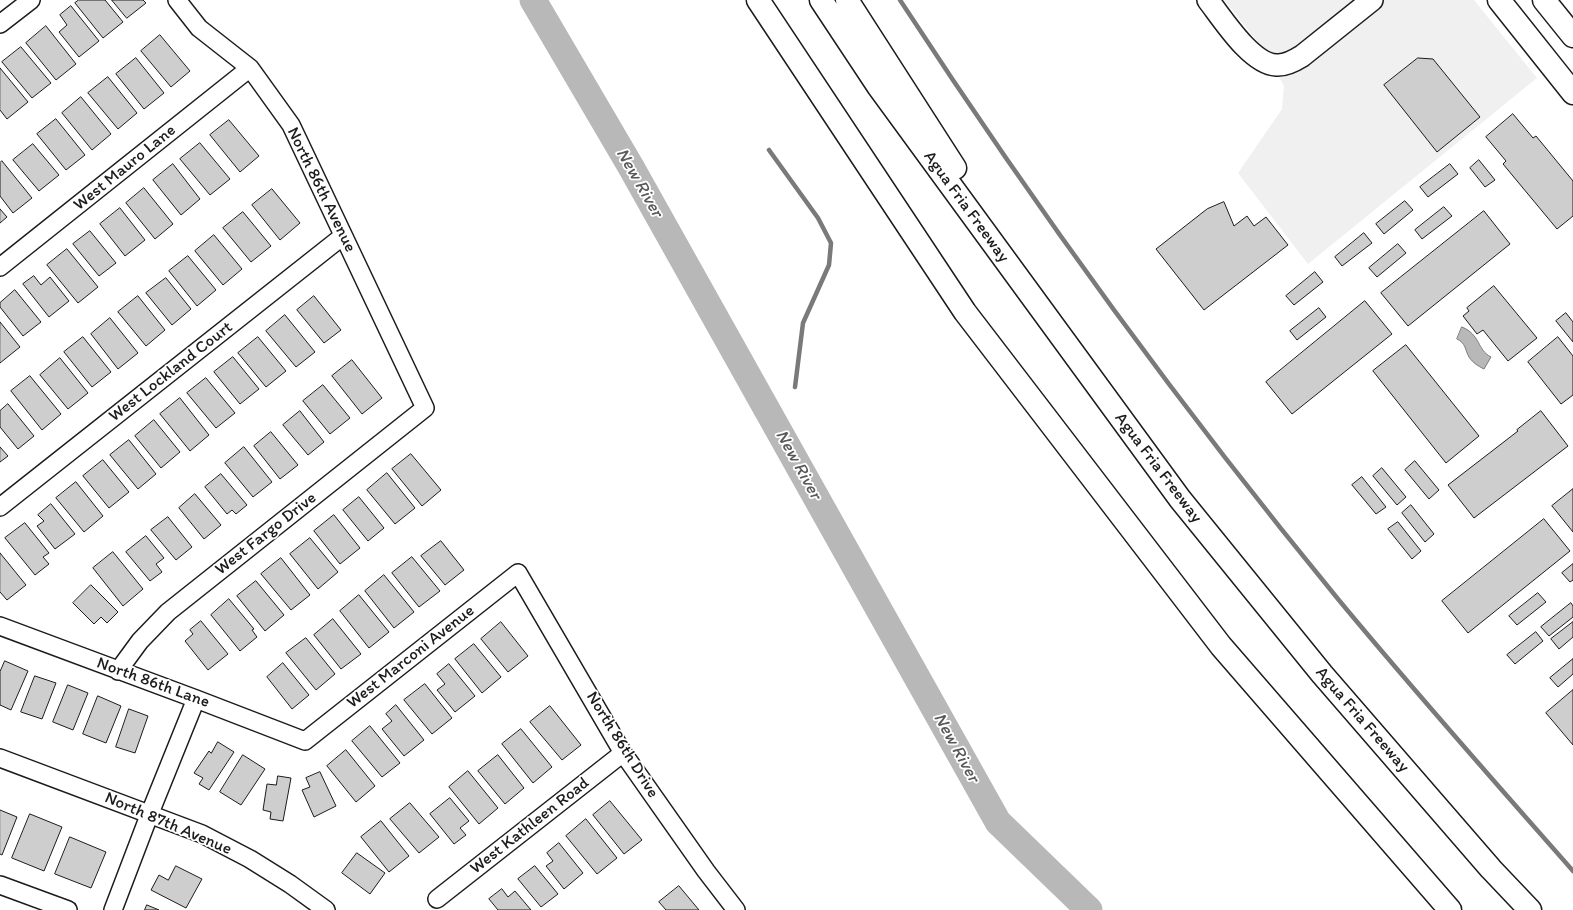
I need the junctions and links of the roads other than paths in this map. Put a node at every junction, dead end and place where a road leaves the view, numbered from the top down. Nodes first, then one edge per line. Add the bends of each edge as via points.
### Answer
1 (31, 0) edge
2 (177, 0) edge
3 (758, 0) edge
4 (821, 0) edge
5 (847, 0) edge
6 (1208, 0) edge
7 (1372, 0) edge
8 (1499, 0) edge
9 (1544, 0) edge
10 (0, 24) edge
11 (1573, 36) edge
12 (250, 68) junction
13 (1573, 93) edge
14 (343, 236) junction
15 (0, 267) edge
16 (1081, 364) junction
17 (425, 408) joint
18 (0, 507) edge
19 (518, 573) joint
20 (0, 626) edge
21 (118, 671) junction
22 (196, 699) junction
23 (305, 741) joint
24 (623, 753) junction
25 (0, 758) edge
26 (150, 813) junction
27 (0, 885) edge
28 (437, 899) dead end
29 (68, 910) edge
30 (113, 910) edge
31 (326, 910) edge
32 (736, 910) edge
33 (1450, 910) edge
34 (1530, 910) edge

1 - 10 street
2 - 12 street, North 86th Avenue via 199,28
3 - 33 main road via 970,318 1221,646
4 - 16 main road, Agua Fria Freeway via 878,86
5 - 16 main road
6 - 7 street via 1252,54 1275,66 1292,62 1302,56
8 - 13 main road
9 - 11 main road
12 - 14 street, North 86th Avenue via 291,125
12 - 15 street, West Mauro Lane
14 - 17 street, North 86th Avenue
14 - 18 street, West Lockland Court
16 - 34 main road, Agua Fria Freeway via 1180,499 1322,674 1491,869
17 - 21 street, West Fargo Drive via 168,612 140,641
19 - 23 street, West Marconi Avenue
19 - 24 street, North 86th Drive
20 - 21 street, North 86th Lane
21 - 22 street, North 86th Lane
22 - 23 street, North 86th Lane
22 - 26 street
24 - 28 street, West Kathleen Road
24 - 32 street, North 86th Drive
25 - 26 street, North 87th Avenue
26 - 30 street
26 - 31 street, North 87th Avenue via 202,834 250,859
27 - 29 street

